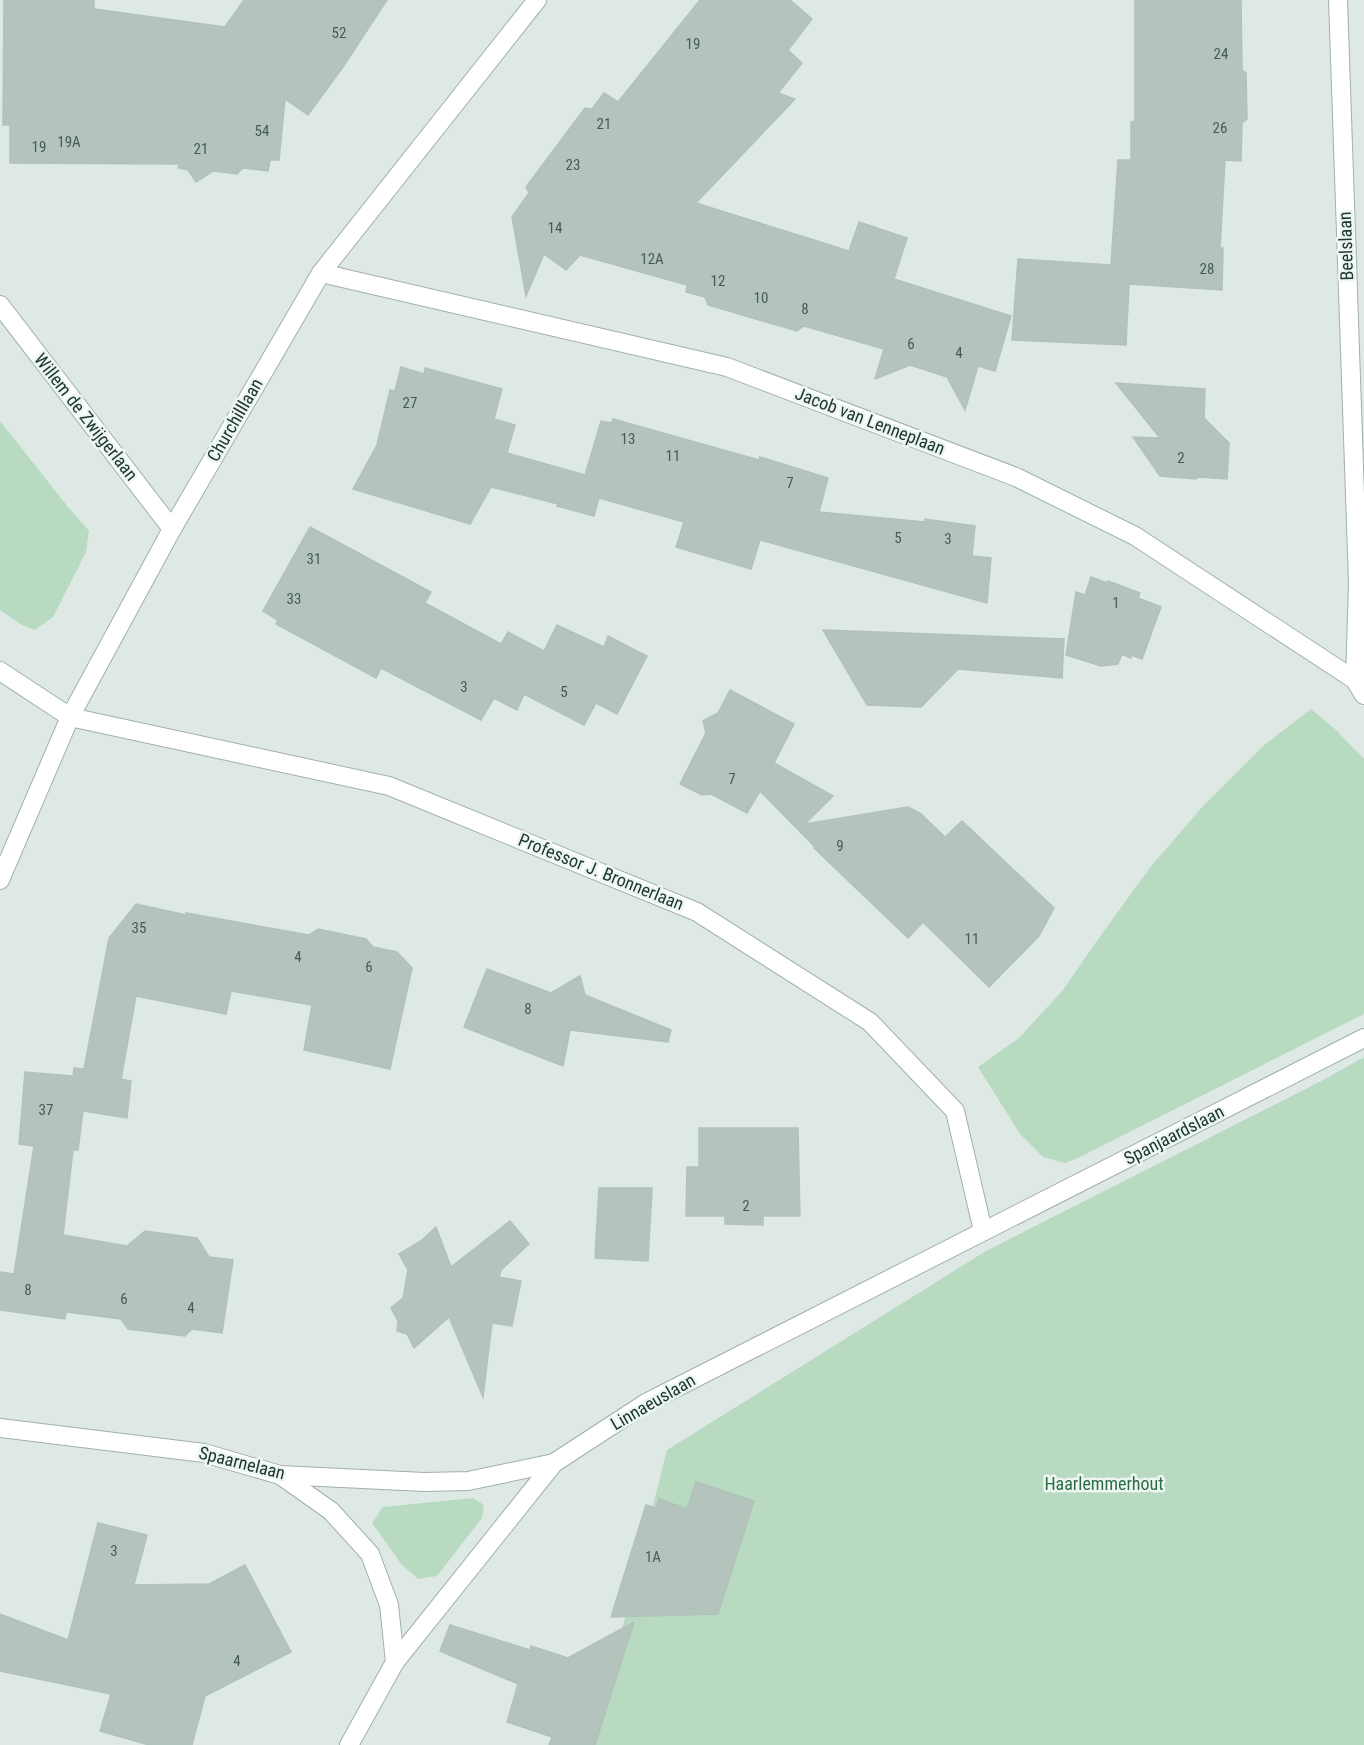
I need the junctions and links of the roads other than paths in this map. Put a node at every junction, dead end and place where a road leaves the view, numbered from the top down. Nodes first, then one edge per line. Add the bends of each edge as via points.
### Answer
1 (537, 0) edge
2 (1338, 0) edge
3 (321, 273) junction
4 (0, 305) edge
5 (1359, 492) edge
6 (172, 529) junction
7 (0, 671) edge
8 (1359, 688) edge
9 (70, 717) junction
10 (0, 880) edge
11 (1364, 1038) edge
12 (984, 1231) junction
13 (0, 1428) edge
14 (554, 1463) junction
15 (280, 1475) junction
16 (395, 1662) junction
17 (350, 1745) edge

1 - 3 street, Churchilllaan
2 - 5 street, Beelslaan
3 - 6 street, Churchilllaan
3 - 8 street, Jacob van Lenneplaan via 727,367 1016,477 1136,536
4 - 6 street, Willem de Zwijgerlaan
5 - 8 street, Beelslaan
6 - 9 street, Churchilllaan
7 - 9 street
9 - 10 street, Churchilllaan
9 - 12 street, Professor J. Bronnerlaan via 389,786 696,912 870,1022 955,1111
11 - 12 street, Spanjaardslaan
12 - 14 street, Linnaeuslaan via 646,1403
13 - 15 street, Spaarnelaan via 204,1453
14 - 15 street, Spaarnelaan via 468,1481
14 - 16 street, Linnaeuslaan
15 - 16 street via 331,1511 369,1554 389,1605
16 - 17 street, Linnaeuslaan

